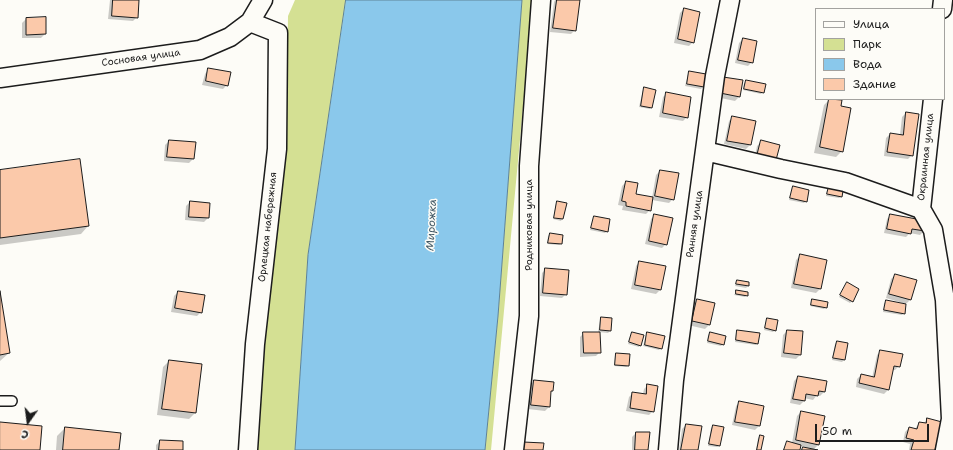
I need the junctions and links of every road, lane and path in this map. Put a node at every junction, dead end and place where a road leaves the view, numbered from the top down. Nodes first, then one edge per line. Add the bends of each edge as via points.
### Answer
1 (263, 0) edge
2 (541, 0) edge
3 (730, 0) edge
4 (250, 22) junction
5 (0, 78) edge
6 (933, 100) edge
7 (705, 152) junction
8 (921, 209) junction
9 (0, 401) edge
10 (12, 401) dead end
11 (248, 450) edge
12 (514, 450) edge
13 (668, 450) edge
14 (945, 450) edge

1 - 4 street, Сосновая улица
2 - 12 street, Родниковая улица via 529,166 529,316
3 - 7 street, Ранняя улица via 715,76
4 - 5 street, Сосновая улица via 230,37 200,50
4 - 11 street, Орлецкая набережная via 278,33 277,141 255,344
6 - 8 street, Окраинная улица
7 - 8 street via 844,182
7 - 13 street, Ранняя улица via 674,380
8 - 14 street, Окраинная улица via 933,230 945,300 951,419
9 - 10 lane

